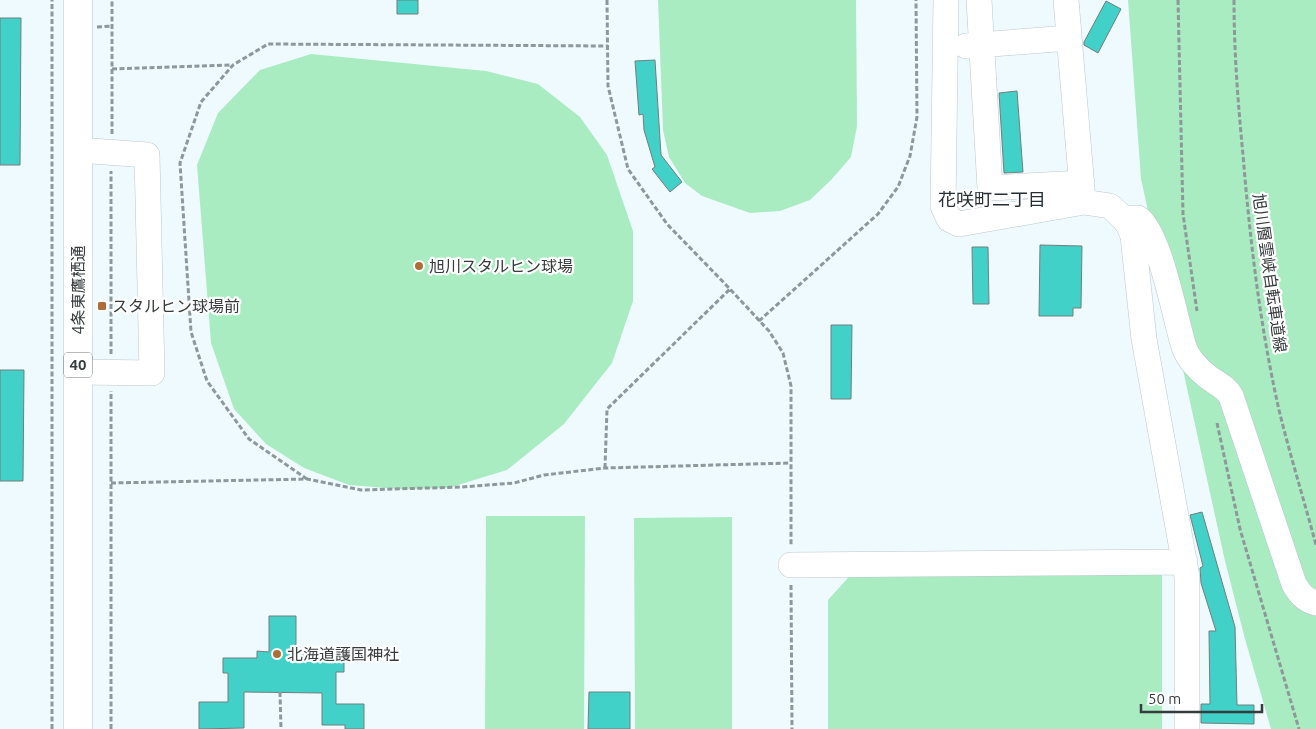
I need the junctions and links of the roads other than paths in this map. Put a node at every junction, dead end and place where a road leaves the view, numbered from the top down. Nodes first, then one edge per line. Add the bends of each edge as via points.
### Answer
1 (78, 0) edge
2 (946, 0) edge
3 (979, 0) edge
4 (1066, 0) edge
5 (1069, 38) junction
6 (982, 45) junction
7 (946, 47) junction
8 (78, 150) junction
9 (1083, 192) junction
10 (1124, 218) junction
11 (78, 372) junction
12 (1185, 562) junction
13 (791, 565) road end
14 (1316, 603) edge
15 (78, 729) edge
16 (1187, 729) edge

1 - 8 highway, 4条東鷹栖通 / 40
2 - 7 street
3 - 6 street
4 - 5 street
5 - 6 street
5 - 9 street
6 - 7 street
6 - 9 street via 990,188
7 - 9 street via 942,206 950,219 959,224
8 - 11 highway, 4条東鷹栖通 / 40
8 - 11 street via 147,155 152,373
9 - 10 street via 1118,211
10 - 12 street via 1133,236 1144,339
10 - 14 street via 1138,218 1151,234 1184,349 1192,362 1231,396 1294,584 1308,601
11 - 15 highway, 4条東鷹栖通 / 40
12 - 13 street
12 - 16 street

